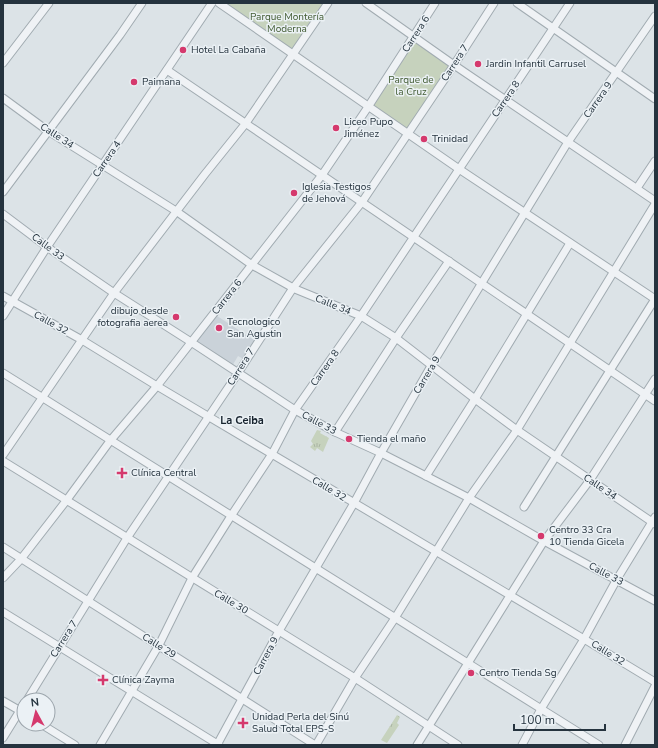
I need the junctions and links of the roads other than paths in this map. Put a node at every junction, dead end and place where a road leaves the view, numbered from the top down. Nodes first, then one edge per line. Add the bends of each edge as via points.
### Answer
1 (49, 3) edge
2 (142, 3) edge
3 (212, 3) edge
4 (219, 3) edge
5 (328, 3) edge
6 (366, 3) edge
7 (435, 3) edge
8 (494, 3) edge
9 (517, 3) edge
10 (570, 3) edge
11 (655, 16) edge
12 (553, 28) junction
13 (414, 37) junction
14 (293, 55) junction
15 (3, 63) edge
16 (454, 66) junction
17 (167, 70) junction
18 (617, 72) junction
19 (3, 98) edge
20 (655, 98) edge
21 (505, 100) junction
22 (368, 107) junction
23 (246, 123) junction
24 (48, 131) junction
25 (408, 134) junction
26 (568, 142) junction
27 (655, 161) edge
28 (103, 165) junction
29 (459, 169) junction
30 (322, 175) junction
31 (637, 188) junction
32 (3, 192) edge
33 (655, 200) edge
34 (362, 202) junction
35 (655, 204) edge
36 (176, 211) junction
37 (3, 214) edge
38 (525, 214) junction
39 (414, 237) junction
40 (570, 243) junction
41 (47, 247) junction
42 (449, 261) junction
43 (252, 265) junction
44 (614, 272) junction
45 (482, 283) junction
46 (293, 288) junction
47 (114, 293) junction
48 (3, 296) edge
49 (655, 299) edge
50 (12, 301) junction
51 (527, 314) junction
52 (3, 316) edge
53 (360, 316) junction
54 (396, 338) junction
55 (82, 340) junction
56 (191, 342) junction
57 (570, 343) junction
58 (431, 366) junction
59 (609, 370) junction
60 (3, 373) edge
61 (238, 373) junction
62 (655, 379) edge
63 (157, 386) junction
64 (646, 394) junction
65 (42, 398) junction
66 (475, 399) junction
67 (655, 401) edge
68 (295, 410) junction
69 (209, 416) junction
70 (517, 430) junction
71 (335, 432) junction
72 (110, 441) junction
73 (381, 453) junction
74 (272, 454) junction
75 (3, 455) edge
76 (556, 456) junction
77 (3, 461) edge
78 (426, 476) junction
79 (168, 477) junction
80 (590, 480) junction
81 (469, 498) junction
82 (66, 501) junction
83 (354, 503) junction
84 (524, 507) dead end
85 (231, 516) junction
86 (654, 521) edge
87 (127, 538) junction
88 (544, 541) junction
89 (3, 548) edge
90 (436, 552) junction
91 (21, 559) junction
92 (316, 569) junction
93 (3, 578) edge
94 (192, 578) junction
95 (617, 579) junction
96 (511, 596) junction
97 (655, 601) edge
98 (88, 602) junction
99 (3, 612) edge
100 (394, 618) junction
101 (279, 631) junction
102 (584, 638) junction
103 (159, 645) junction
104 (59, 647) junction
105 (468, 664) junction
106 (355, 678) junction
107 (655, 682) edge
108 (655, 686) edge
109 (132, 691) junction
110 (32, 692) edge
111 (242, 700) junction
112 (3, 701) edge
113 (16, 707) edge
114 (541, 709) junction
115 (16, 720) edge
116 (428, 726) junction
117 (54, 732) edge
118 (3, 738) edge
119 (75, 745) edge
120 (100, 745) edge
121 (218, 745) edge
122 (316, 745) edge
123 (417, 745) edge
124 (458, 745) edge
125 (522, 745) edge
126 (599, 745) edge
127 (625, 745) edge

1 - 15 street
2 - 24 street
3 - 17 street, Carrera 4
4 - 14 street
5 - 14 street
6 - 13 street
7 - 13 street, Carrera 6
8 - 16 street, Carrera 7
9 - 12 street
10 - 12 street, Carrera 8
11 - 18 street, Carrera 9
12 - 18 street
12 - 21 street, Carrera 8
13 - 16 street
13 - 22 street, Carrera 6
14 - 22 street
14 - 23 street
16 - 21 street
16 - 25 street, Carrera 7
17 - 23 street
17 - 28 street, Carrera 4
18 - 20 street
18 - 26 street, Carrera 9
19 - 24 street, Calle 34
21 - 26 street
21 - 29 street, Carrera 8
22 - 25 street
22 - 30 street, Carrera 6
23 - 30 street
23 - 36 street
24 - 28 street, Calle 34
24 - 32 street
25 - 29 street
25 - 34 street, Carrera 7
26 - 31 street
26 - 38 street, Carrera 9
27 - 31 street
28 - 36 street, Calle 34
28 - 41 street, Carrera 4
29 - 38 street
29 - 39 street, Carrera 8
30 - 34 street
30 - 43 street, Carrera 6
31 - 33 street
34 - 39 street
34 - 46 street, Carrera 7
35 - 44 street
36 - 43 street, Calle 34
36 - 47 street
37 - 41 street, Calle 33
38 - 40 street
38 - 45 street, Carrera 9
39 - 42 street
39 - 53 street, Carrera 8
40 - 44 street
40 - 51 street
41 - 47 street, Calle 33
41 - 50 street, Carrera 4
42 - 45 street
42 - 54 street
43 - 46 street, Calle 34
43 - 56 street, Carrera 6
44 - 49 street
44 - 57 street
45 - 51 street
45 - 58 street, Carrera 9
46 - 53 street, Calle 34
46 - 61 street, Carrera 7
47 - 55 street
47 - 56 street, Calle 33
48 - 50 street, Calle 32
49 - 59 street
50 - 52 street, Carrera 4
50 - 55 street, Calle 32
51 - 57 street
51 - 66 street
53 - 54 street, Calle 34
53 - 68 street, Carrera 8
54 - 58 street, Calle 34
54 - 71 street
55 - 63 street, Calle 32
55 - 65 street
56 - 61 street, Calle 33
56 - 63 street, Carrera 6
57 - 59 street
57 - 70 street
58 - 66 street, Calle 34
58 - 73 street, Carrera 9
59 - 64 street
59 - 76 street
60 - 65 street
61 - 68 street, Calle 33
61 - 69 street, Carrera 7
62 - 64 street
63 - 69 street, Calle 32
63 - 72 street, Carrera 6
64 - 67 street
64 - 80 street
65 - 72 street
65 - 75 street
66 - 70 street, Calle 34
66 - 78 street
68 - 71 street, Calle 33
68 - 74 street, Carrera 8
69 - 74 street, Calle 32
69 - 79 street, Carrera 7
70 - 76 street, Calle 34
70 - 81 street
71 - 73 street, Calle 33
72 - 79 street
72 - 82 street, Carrera 6
73 - 78 street, Calle 33
73 - 83 street, Carrera 9
74 - 83 street, Calle 32
74 - 85 street, Carrera 8
76 - 80 street, Calle 34
76 - 84 street
77 - 82 street, Calle 30
78 - 81 street, Calle 33
79 - 85 street
79 - 87 street, Carrera 7
80 - 86 street, Calle 34
80 - 88 street
81 - 88 street, Calle 33
81 - 90 street
82 - 87 street, Calle 30
82 - 91 street, Carrera 6
83 - 90 street, Calle 32
83 - 92 street, Carrera 9
85 - 92 street
85 - 94 street, Carrera 8
86 - 95 street
87 - 94 street, Calle 30
87 - 98 street, Carrera 7
88 - 95 street, Calle 33
88 - 96 street
89 - 91 street, Calle 29
90 - 96 street, Calle 32
90 - 100 street
91 - 93 street, Carrera 6
91 - 98 street, Calle 29
92 - 100 street
92 - 101 street, Carrera 9
94 - 101 street, Calle 30
94 - 103 street, Carrera 8
95 - 97 street, Calle 33
95 - 102 street
96 - 102 street, Calle 32
96 - 105 street
98 - 103 street, Calle 29
98 - 104 street, Carrera 7
99 - 104 street
100 - 105 street
100 - 106 street
101 - 106 street, Calle 30
101 - 111 street, Carrera 9
102 - 107 street, Calle 32
102 - 114 street
103 - 109 street, Carrera 8
103 - 111 street, Calle 29
104 - 109 street
104 - 110 street, Carrera 7
105 - 114 street
105 - 116 street
106 - 116 street, Calle 30
106 - 122 street
108 - 127 street
109 - 120 street, Carrera 8
109 - 121 street
111 - 121 street, Carrera 9
111 - 122 street, Calle 29
112 - 113 street
114 - 125 street
114 - 126 street
115 - 118 street
116 - 123 street
116 - 124 street, Calle 30
117 - 119 street

